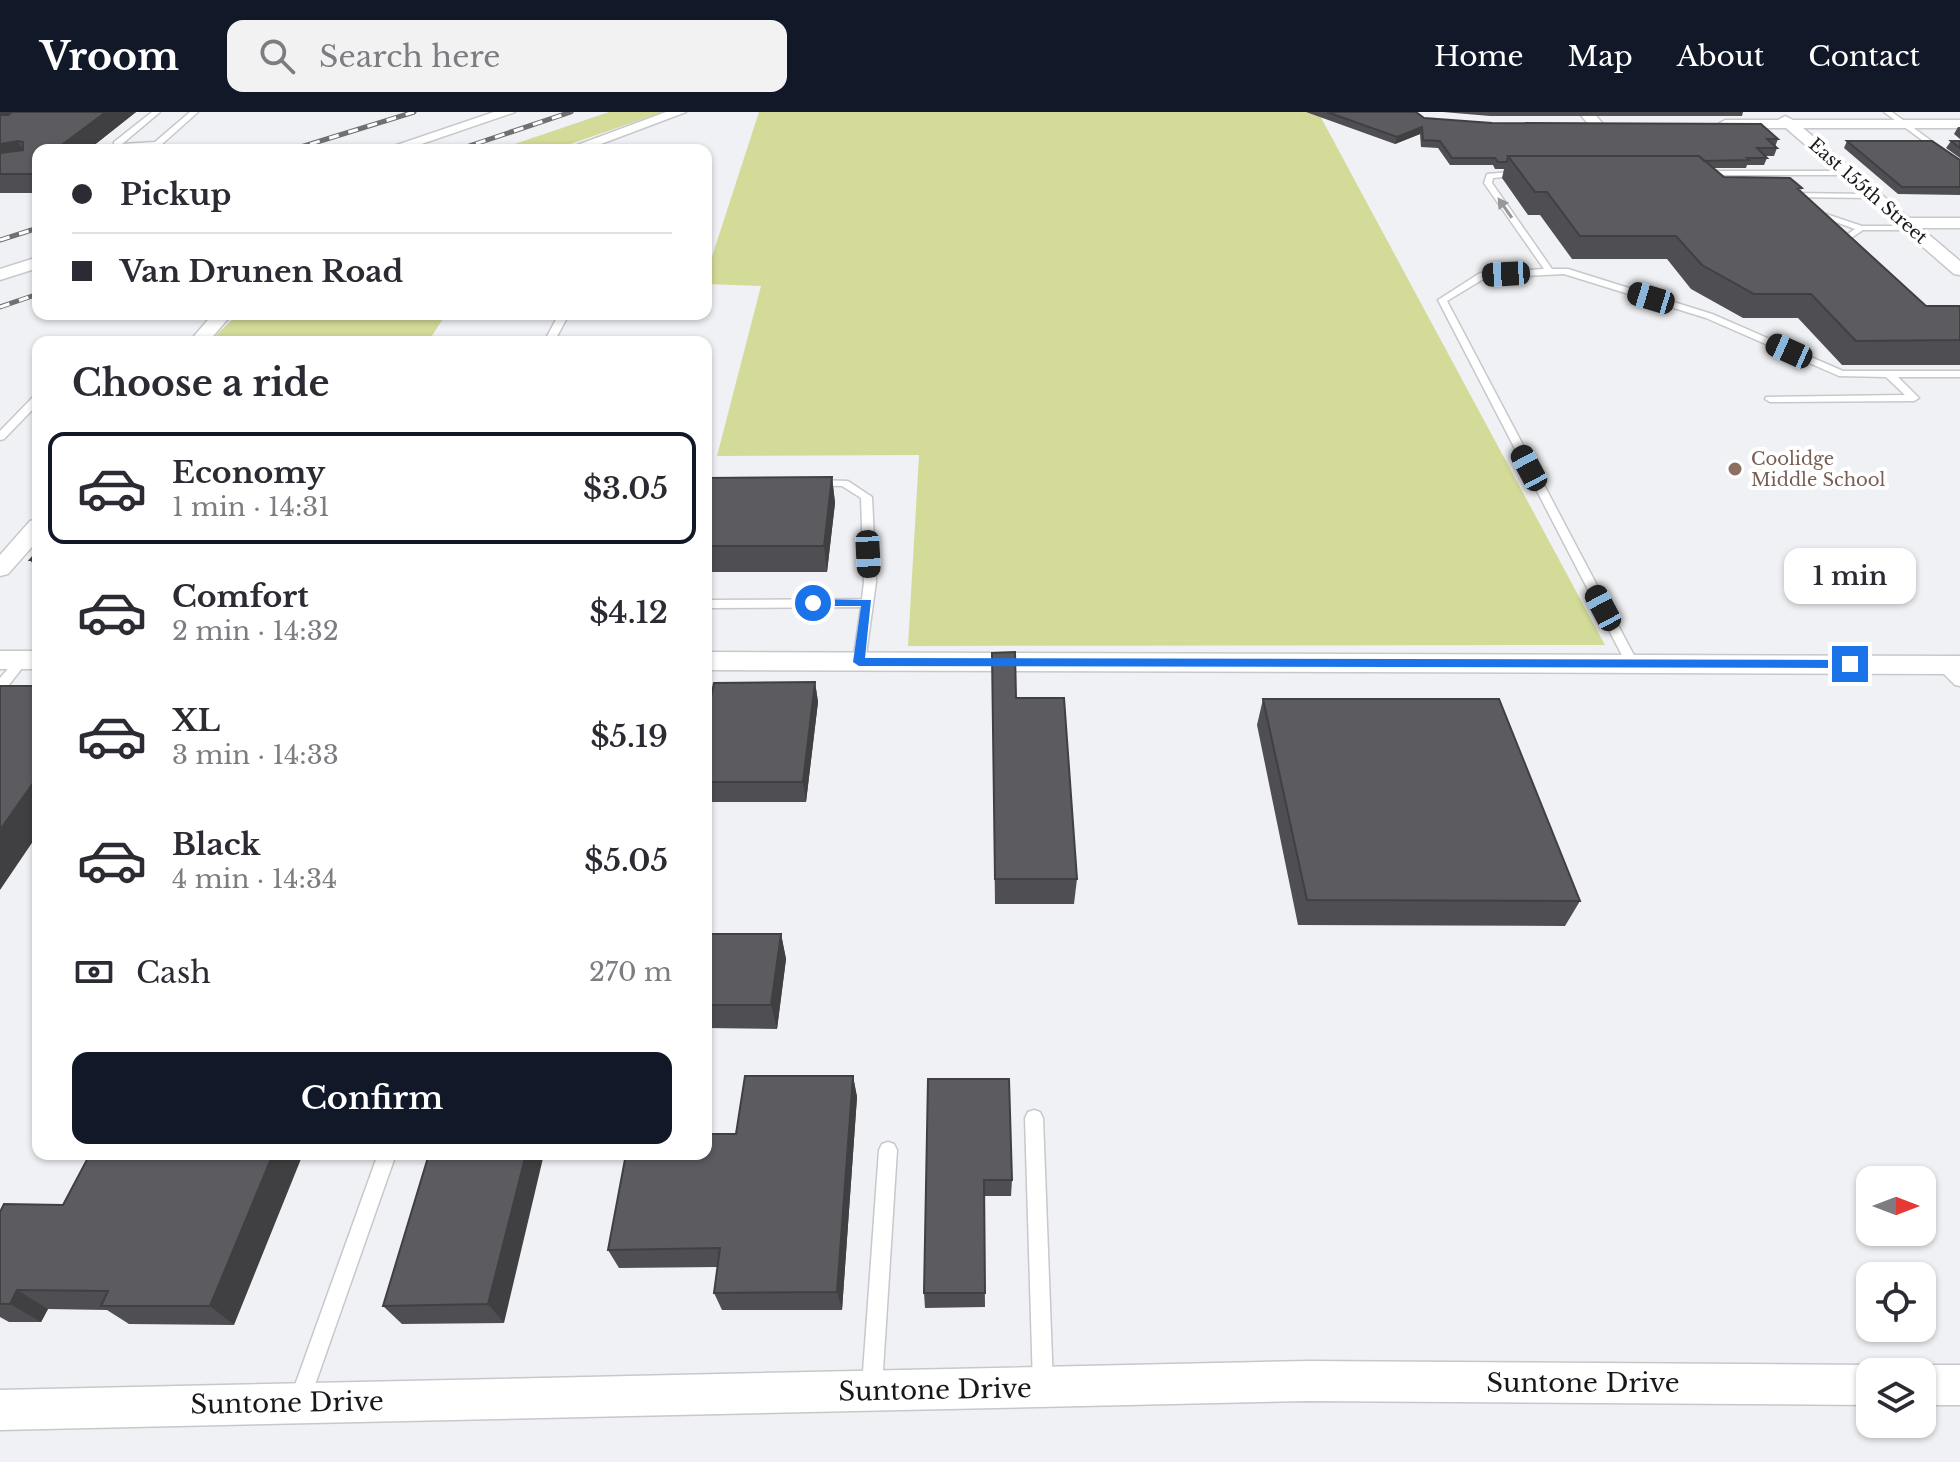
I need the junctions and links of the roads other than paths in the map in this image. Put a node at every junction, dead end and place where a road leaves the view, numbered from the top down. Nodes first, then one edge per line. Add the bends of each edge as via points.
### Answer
1 (156, 112) edge
2 (194, 112) edge
3 (508, 112) edge
4 (679, 112) edge
5 (1775, 112) edge
6 (1888, 112) edge
7 (1715, 124) edge
8 (1789, 124) junction
9 (1904, 124) junction
10 (1960, 124) edge
11 (117, 144) edge
12 (157, 144) edge
13 (408, 144) edge
14 (588, 144) edge
15 (1960, 166) edge
16 (1534, 173) edge
17 (1846, 173) junction
18 (1703, 182) edge
19 (1771, 195) edge
20 (1787, 195) junction
21 (1873, 196) junction
22 (1960, 223) edge
23 (1907, 225) junction
24 (1861, 228) junction
25 (1867, 257) edge
26 (32, 264) edge
27 (1960, 270) edge
28 (1550, 272) junction
29 (0, 275) edge
30 (218, 320) edge
31 (203, 336) edge
32 (1889, 374) junction
33 (1960, 374) edge
34 (1770, 399) dead end
35 (32, 404) edge
36 (0, 437) edge
37 (798, 483) edge
38 (32, 533) edge
39 (0, 569) edge
40 (867, 603) junction
41 (712, 604) edge
42 (20, 660) edge
43 (712, 661) edge
44 (859, 662) junction
45 (1632, 663) junction
46 (1954, 670) edge
47 (0, 687) edge
48 (1034, 1118) dead end
49 (888, 1150) dead end
50 (385, 1160) edge
51 (1856, 1385) edge
52 (1936, 1385) edge
53 (1960, 1385) edge
54 (1043, 1387) junction
55 (872, 1391) junction
56 (299, 1403) junction
57 (0, 1410) edge

1 - 11 lane
2 - 12 lane
3 - 13 street
4 - 14 street
5 - 8 street, East 155th Street
6 - 9 lane
7 - 8 street
8 - 9 street
8 - 17 street, East 155th Street
9 - 10 street
9 - 15 lane
28 -> 16 lane via 1488,183 1490,176 1502,173
17 - 18 lane via 1693,173
17 - 21 street, East 155th Street
19 - 20 lane
20 - 21 lane
20 - 24 lane via 1813,211
21 - 23 street, East 155th Street
22 - 23 street
23 - 24 lane
23 - 27 street, East 155th Street
24 - 25 lane via 1846,238
26 - 29 street
28 - 32 lane via 1565,271 1709,316 1842,374
28 - 45 lane via 1483,275 1442,300
30 - 31 street
32 - 33 lane
32 - 34 lane via 1914,398
35 - 36 lane
37 - 40 lane via 844,483 866,497
38 - 39 street
40 - 41 lane
40 - 44 lane
42 - 47 lane
43 - 44 street
44 - 45 street
45 - 46 street
48 - 54 lane
49 - 55 lane
50 - 56 lane
51 - 54 street, Suntone Drive via 1308,1381
52 - 53 street
54 - 55 street, Suntone Drive
55 - 56 street, Suntone Drive
56 - 57 street, Suntone Drive

